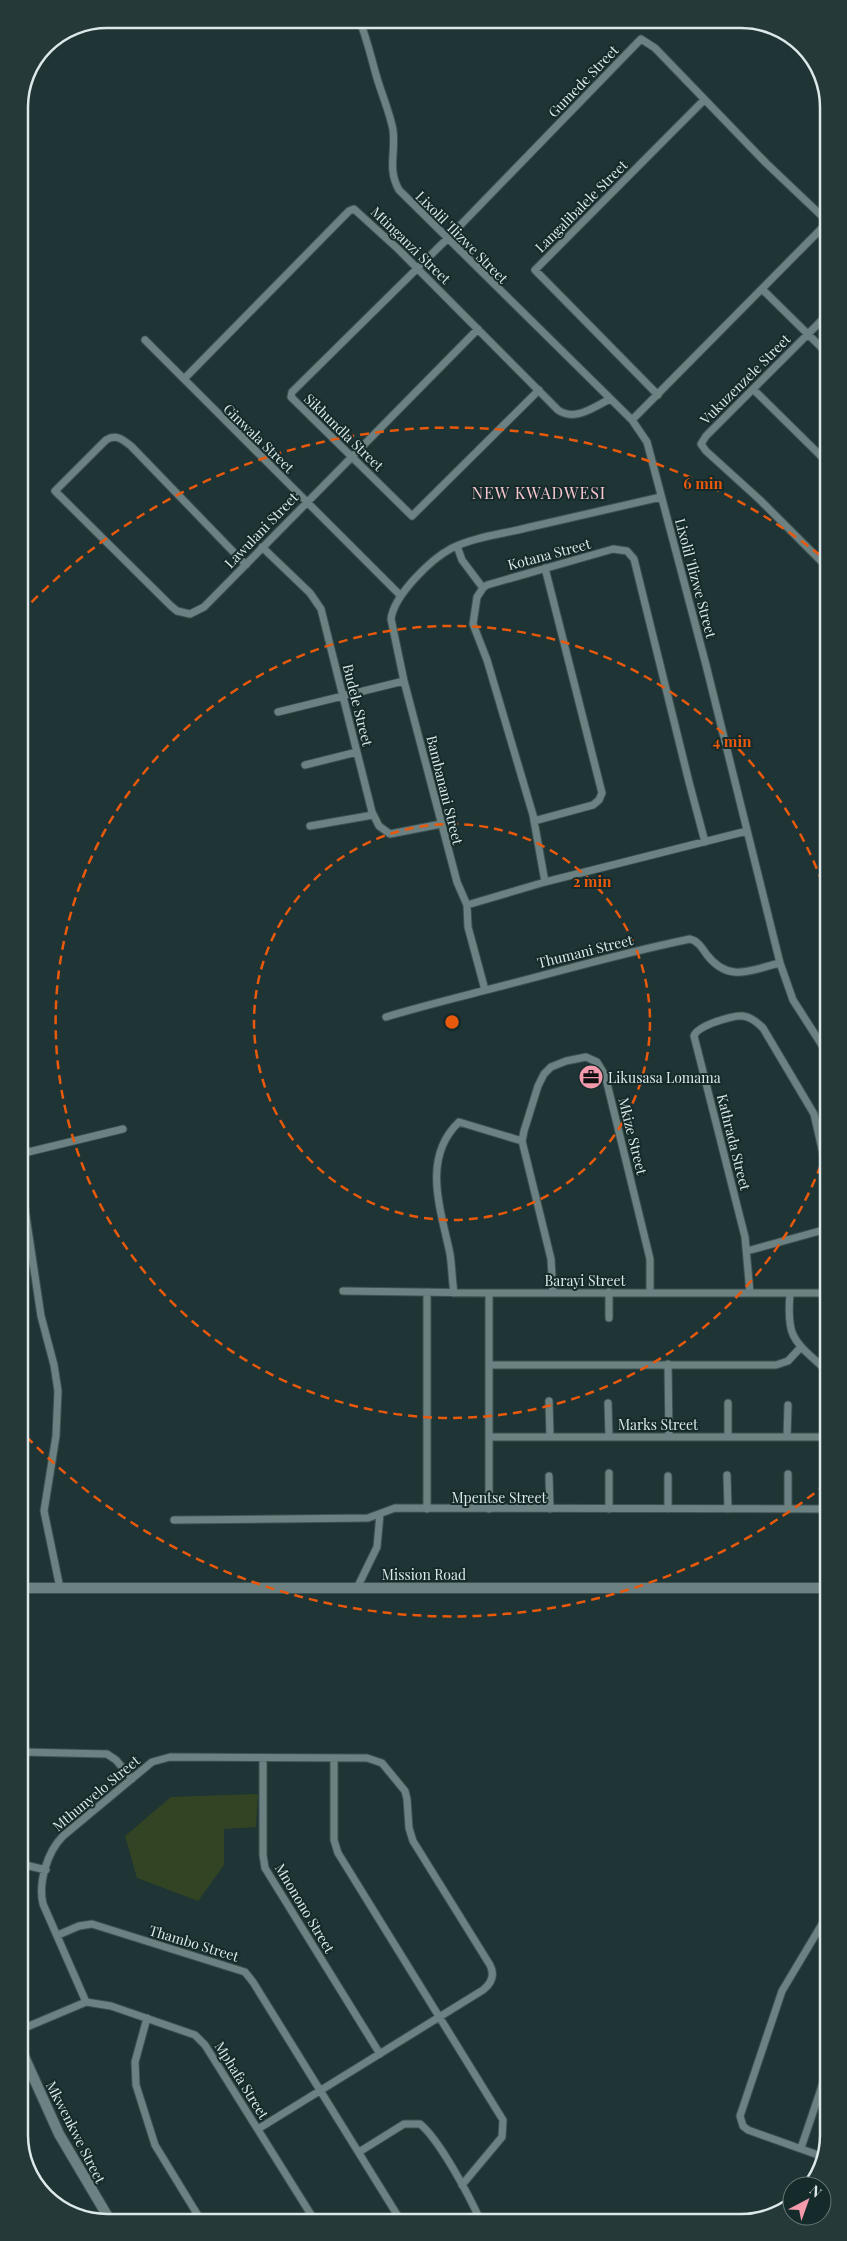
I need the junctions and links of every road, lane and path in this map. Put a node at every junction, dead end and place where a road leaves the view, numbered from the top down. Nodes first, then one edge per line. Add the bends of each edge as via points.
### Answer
1 (362, 28) edge
2 (704, 100) junction
3 (820, 213) edge
4 (820, 230) edge
5 (447, 239) junction
6 (417, 268) junction
7 (762, 289) junction
8 (820, 322) edge
9 (478, 329) junction
10 (808, 334) junction
11 (145, 340) dead end
12 (820, 346) edge
13 (184, 380) junction
14 (753, 389) junction
15 (539, 390) junction
16 (658, 395) junction
17 (610, 399) junction
18 (632, 420) junction
19 (820, 455) edge
20 (352, 456) junction
21 (661, 497) junction
22 (306, 501) junction
23 (458, 546) junction
24 (262, 548) junction
25 (820, 560) edge
26 (246, 565) junction
27 (545, 568) junction
28 (483, 588) junction
29 (400, 595) junction
30 (404, 681) junction
31 (343, 697) junction
32 (278, 712) dead end
33 (357, 752) junction
34 (305, 765) dead end
35 (373, 815) junction
36 (534, 821) junction
37 (441, 824) junction
38 (310, 826) dead end
39 (747, 831) junction
40 (705, 842) junction
41 (545, 882) junction
42 (468, 906) junction
43 (780, 963) junction
44 (485, 990) junction
45 (386, 1016) dead end
46 (820, 1043) edge
47 (123, 1129) dead end
48 (820, 1140) edge
49 (522, 1141) junction
50 (28, 1152) edge
51 (28, 1229) edge
52 (820, 1231) edge
53 (747, 1251) junction
54 (343, 1291) dead end
55 (427, 1292) junction
56 (454, 1292) junction
57 (608, 1292) junction
58 (650, 1292) junction
59 (488, 1293) junction
60 (553, 1293) junction
61 (750, 1293) junction
62 (790, 1294) junction
63 (820, 1294) edge
64 (609, 1318) dead end
65 (801, 1347) junction
66 (668, 1364) junction
67 (489, 1365) junction
68 (820, 1365) edge
69 (550, 1401) dead end
70 (608, 1403) dead end
71 (728, 1403) dead end
72 (788, 1404) dead end
73 (550, 1436) junction
74 (609, 1436) junction
75 (669, 1436) junction
76 (490, 1437) junction
77 (728, 1437) junction
78 (787, 1437) junction
79 (820, 1437) edge
80 (609, 1473) dead end
81 (788, 1474) dead end
82 (727, 1475) dead end
83 (549, 1476) dead end
84 (668, 1476) dead end
85 (788, 1508) junction
86 (489, 1509) junction
87 (550, 1509) junction
88 (609, 1509) junction
89 (668, 1509) junction
90 (728, 1509) junction
91 (820, 1509) edge
92 (427, 1510) junction
93 (380, 1514) junction
94 (174, 1520) dead end
95 (28, 1588) edge
96 (60, 1588) junction
97 (357, 1588) junction
98 (820, 1588) edge
99 (28, 1752) edge
100 (263, 1758) junction
101 (334, 1758) junction
102 (132, 1779) junction
103 (28, 1866) edge
104 (46, 1870) junction
105 (820, 1927) edge
106 (58, 1935) junction
107 (86, 2002) junction
108 (439, 2017) junction
109 (147, 2018) junction
110 (28, 2026) edge
111 (380, 2054) junction
112 (28, 2065) edge
113 (820, 2091) edge
114 (320, 2092) junction
115 (258, 2129) junction
116 (800, 2148) junction
117 (359, 2152) junction
118 (817, 2154) edge
119 (462, 2185) junction
120 (106, 2213) edge
121 (197, 2213) edge
122 (311, 2213) edge
123 (396, 2213) edge
124 (477, 2214) edge

1 - 5 street, Lixolil 'Ilizwe Street via 392,124 395,183 404,197
2 - 3 street, Gumede Street
2 - 5 street, Gumede Street via 655,48 641,39
2 - 16 street, Langalibalele Street via 535,270
4 - 7 street
5 - 6 street, Sikhundla Street
5 - 17 street, Lixolil 'Ilizwe Street
6 - 9 street, Mtinganzi Street
6 - 13 street, Mtinganzi Street via 354,209 349,211
6 - 20 street, Sikhundla Street via 292,392 295,403
7 - 10 street
7 - 16 street
8 - 10 street, Vukuzenzele Street
9 - 15 street, Mtinganzi Street
9 - 20 street, Lawulani Street
10 - 12 street
10 - 14 street, Vukuzenzele Street
11 - 13 street, Ginwala Street
13 - 22 street, Ginwala Street
14 - 19 street
14 - 25 street, Vukuzenzele Street via 701,444
15 - 17 street, Mtinganzi Street via 558,410 568,415 585,412
15 - 20 street, Sikhundla Street via 412,516
16 - 18 street
17 - 18 street, Lixolil 'Ilizwe Street
18 - 21 street, Lixolil 'Ilizwe Street via 647,442
20 - 22 street, Lawulani Street
21 - 23 street
21 - 39 street, Lixolil 'Ilizwe Street
22 - 24 street, Lawulani Street
22 - 29 street, Ginwala Street
23 - 28 street via 462,560
23 - 29 street via 440,556
24 - 26 street, Lawulani Street
24 - 31 street, Budele Street via 306,588 318,604
26 - 26 street, Lawulani Street via 131,446 118,437 106,440 55,491 161,597 184,614 195,613 204,607
27 - 28 street, Kotana Street
27 - 36 street via 602,794 593,805
27 - 40 street, Kotana Street via 617,548 631,554
28 - 36 street via 475,606 473,624
29 - 30 street, Bambanani Street via 391,619
30 - 31 street
30 - 37 street, Bambanani Street
31 - 32 street
31 - 33 street, Budele Street
33 - 34 street
33 - 35 street, Budele Street
35 - 37 street, Budele Street via 382,830 390,834
35 - 38 street
36 - 41 street
37 - 42 street, Bambanani Street via 457,882
39 - 40 street
39 - 43 street, Lixolil 'Ilizwe Street
40 - 41 street
41 - 42 street
42 - 44 street, Bambanani Street via 468,927
43 - 44 street, Thumani Street via 736,974 717,965 690,939
43 - 46 street, Lixolil 'Ilizwe Street via 793,1000
44 - 45 street, Thumani Street
47 - 50 street
48 - 53 street, Kathrada Street via 814,1114 763,1028 749,1017 735,1016 695,1032
49 - 56 street via 459,1122 444,1142 436,1165 436,1184
49 - 58 street, Mkize Street via 538,1086 548,1070 556,1064 581,1057 597,1062 606,1075 643,1225 650,1259
49 - 60 street via 550,1252
51 - 96 street via 41,1316 58,1391 56,1436 44,1511
52 - 53 street
53 - 61 street, Kathrada Street
54 - 55 street, Barayi Street
55 - 56 street, Barayi Street
55 - 92 street
56 - 59 street, Barayi Street
57 - 58 street, Barayi Street
57 - 60 street, Barayi Street
57 - 64 street
58 - 61 street, Barayi Street
59 - 60 street, Barayi Street
59 - 67 street
61 - 62 street, Barayi Street
62 - 63 street, Barayi Street
62 - 65 street via 788,1325
65 - 66 street via 788,1361 776,1365
65 - 68 street
66 - 67 street
66 - 75 street
67 - 76 street
69 - 73 street
70 - 74 street
71 - 77 street
72 - 78 street
73 - 74 street, Marks Street
73 - 76 street, Marks Street
74 - 75 street, Marks Street
75 - 77 street, Marks Street
76 - 86 street
77 - 78 street, Marks Street
78 - 79 street, Marks Street
80 - 88 street
81 - 85 street
82 - 90 street
83 - 87 street
84 - 89 street
85 - 90 street, Mpentse Street
85 - 91 street, Mpentse Street
86 - 87 street, Mpentse Street
86 - 92 street, Mpentse Street
87 - 88 street, Mpentse Street
88 - 89 street, Mpentse Street
89 - 90 street, Mpentse Street
92 - 93 street, Mpentse Street via 395,1508
93 - 94 street, Mpentse Street via 368,1518
93 - 97 street via 377,1547
95 - 96 street, Mission Road
96 - 97 street, Mission Road
97 - 98 street, Mission Road
99 - 102 street via 107,1754
100 - 101 street, Mthunyelo Street
100 - 102 street, Mthunyelo Street via 163,1758 152,1762
100 - 111 street, Mnonono Street via 265,1868
101 - 108 street via 335,1845
101 - 108 street, Mthunyelo Street via 367,1758 382,1763 405,1791 410,1835 490,1965 492,1980 483,1990
102 - 104 street, Mthunyelo Street via 58,1841
103 - 104 street
104 - 106 street, Mthunyelo Street via 42,1900
105 - 116 street via 782,1991 740,2116 748,2130
106 - 107 street, Mthunyelo Street
106 - 114 street, Thambo Street via 92,1924 245,1972
107 - 109 street, Mphafa Street
107 - 110 street
108 - 111 street
108 - 119 street via 500,2113 504,2125 502,2136
109 - 115 street, Mphafa Street via 190,2032 200,2039
109 - 121 street via 134,2062 136,2085 155,2145
111 - 114 street
112 - 120 street, Mkwenkwe Street via 59,2134
113 - 116 street
114 - 115 street
114 - 117 street, Thambo Street
115 - 122 street, Mphafa Street
116 - 118 street
117 - 119 street via 404,2124 420,2124
117 - 123 street, Thambo Street
119 - 124 street

